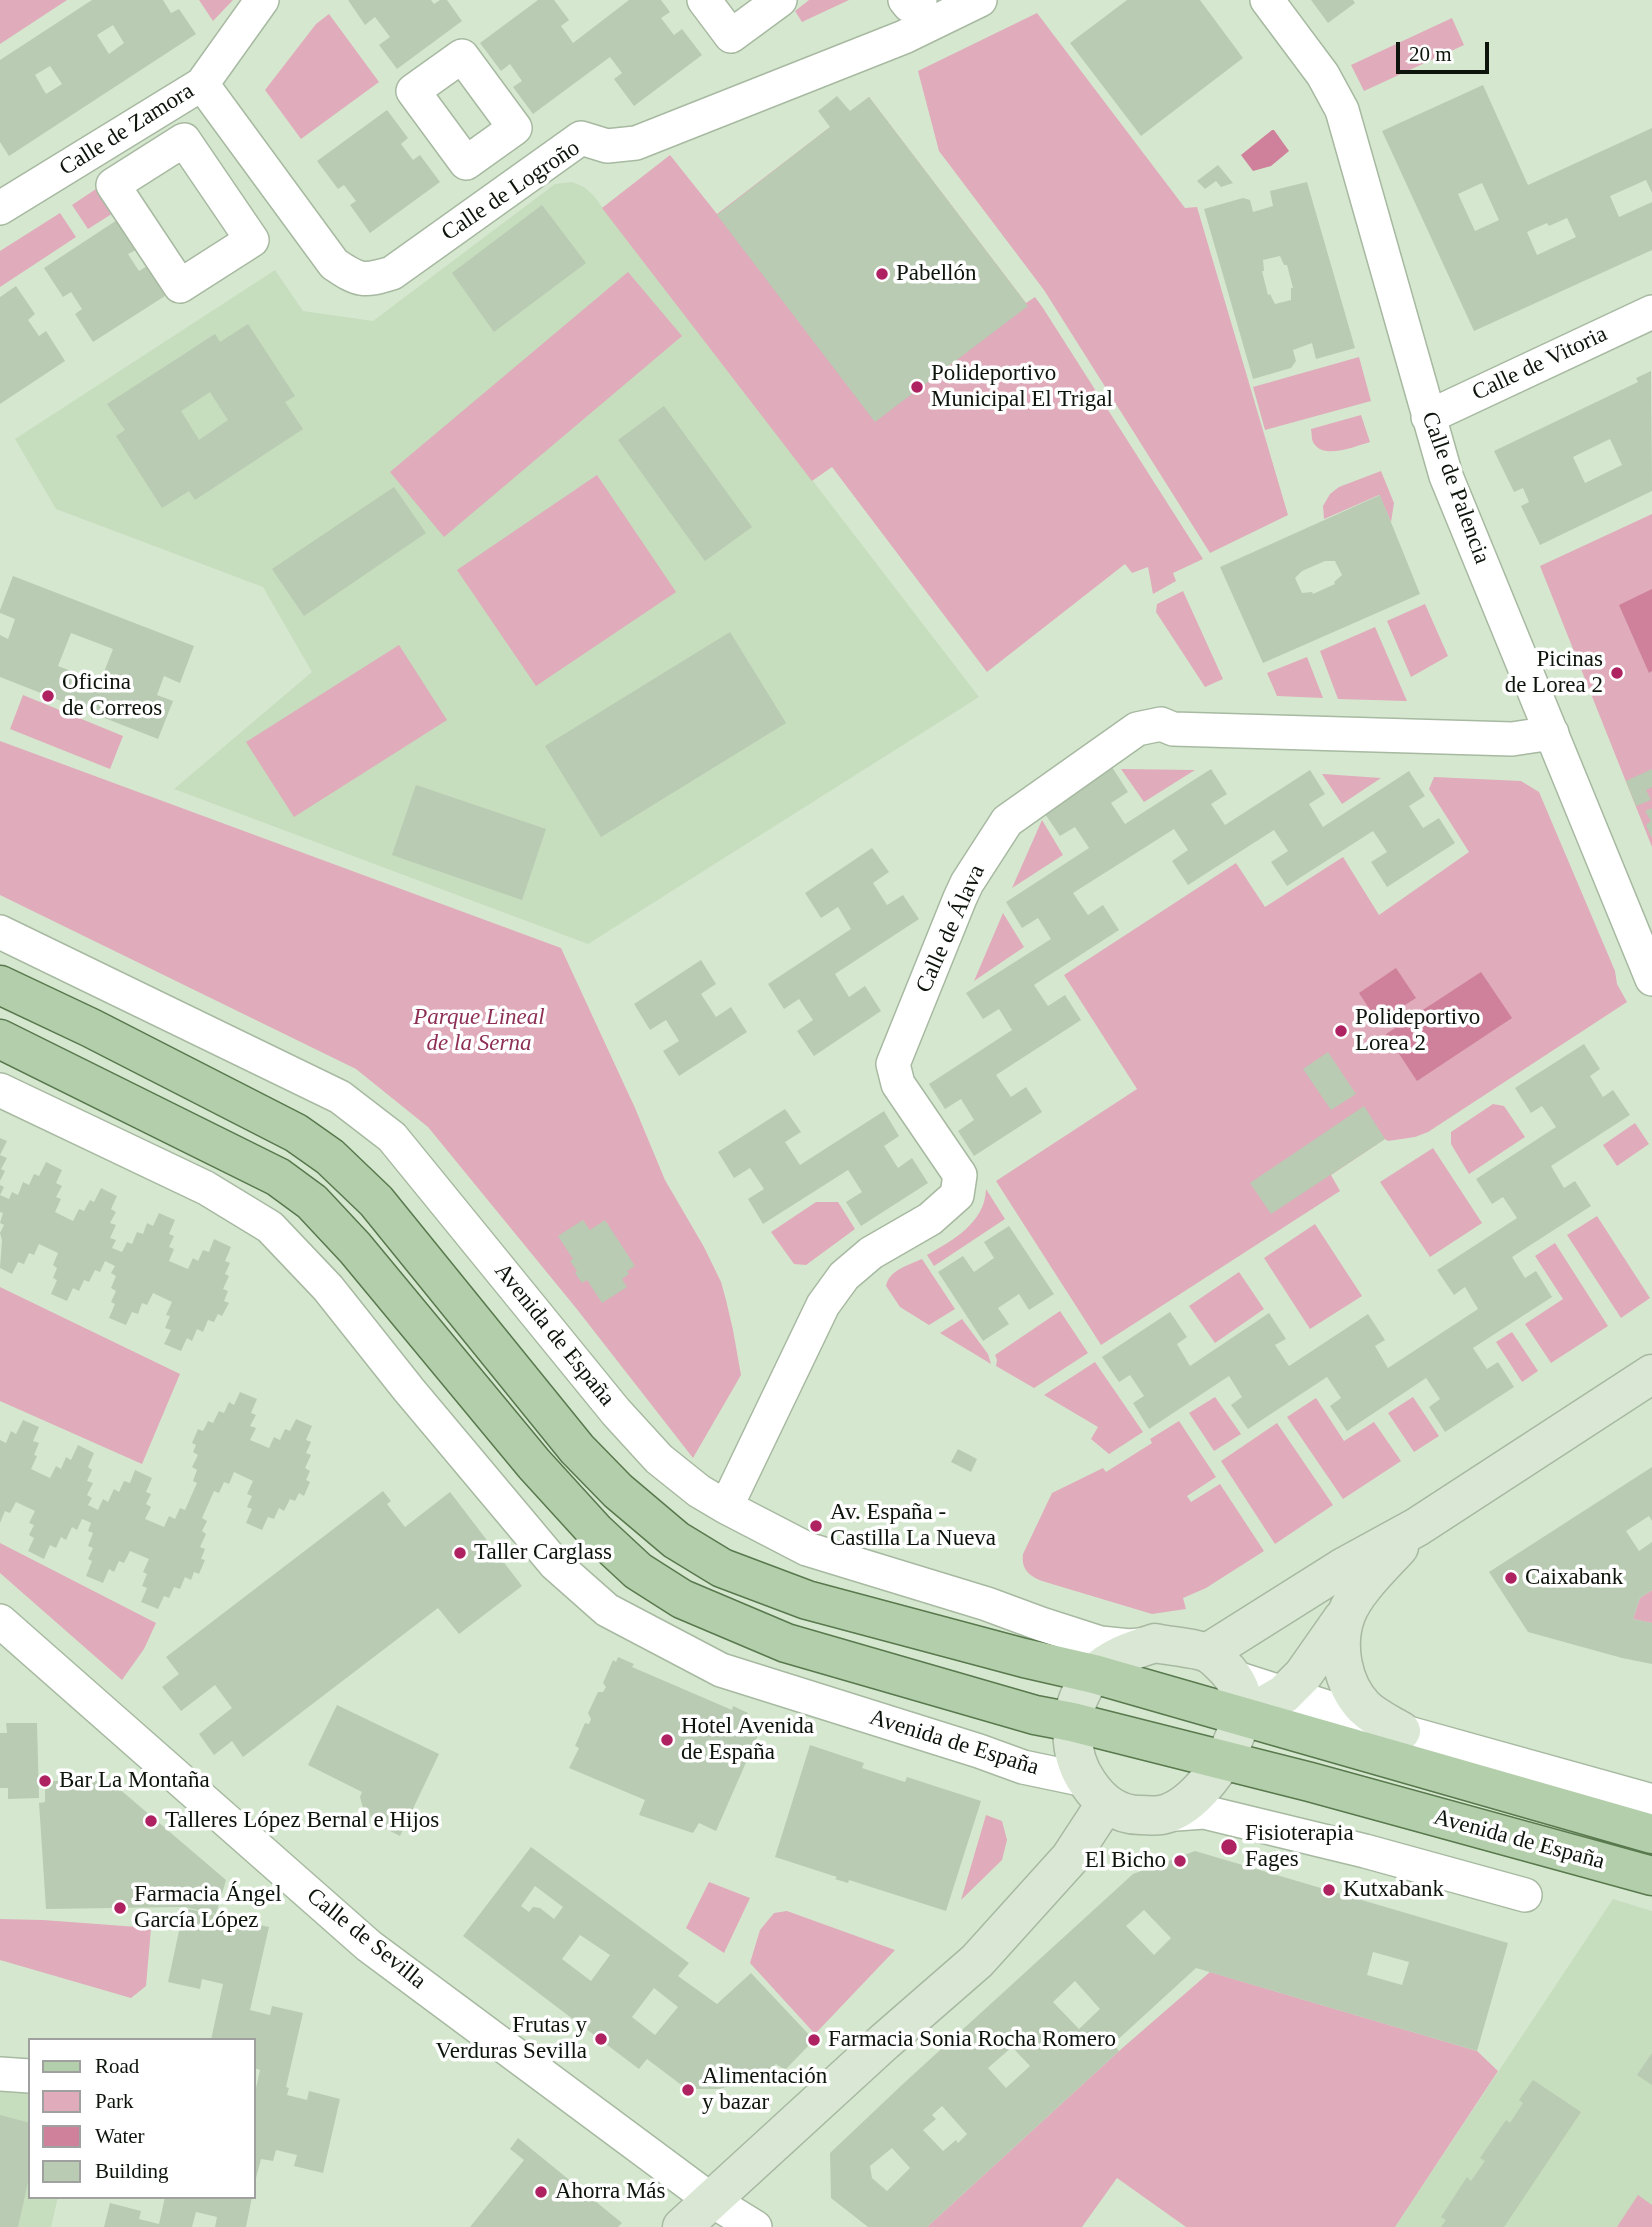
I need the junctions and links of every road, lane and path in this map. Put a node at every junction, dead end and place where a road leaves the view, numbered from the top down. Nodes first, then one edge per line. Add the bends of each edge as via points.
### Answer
1 (262, 0) edge
2 (704, 0) edge
3 (780, 0) edge
4 (905, 0) edge
5 (920, 0) edge
6 (981, 0) edge
7 (1267, 0) edge
8 (202, 84) junction
9 (0, 208) edge
10 (1652, 312) edge
11 (1428, 416) junction
12 (1552, 733) junction
13 (0, 932) edge
14 (1652, 979) edge
15 (0, 985) edge
16 (0, 1039) edge
17 (0, 1090) edge
18 (1652, 1374) edge
19 (726, 1507) junction
20 (1417, 1527) junction
21 (1346, 1615) junction
22 (0, 1621) edge
23 (1155, 1643) junction
24 (1220, 1665) junction
25 (1094, 1674) junction
26 (1284, 1694) junction
27 (1242, 1718) junction
28 (1072, 1721) junction
29 (1401, 1731) junction
30 (1223, 1760) junction
31 (1096, 1792) junction
32 (1652, 1801) edge
33 (1162, 1815) junction
34 (1652, 1834) edge
35 (1652, 1876) edge
36 (1525, 1895) dead end
37 (0, 2074) edge
38 (28, 2076) edge
39 (710, 2200) junction
40 (682, 2227) edge
41 (755, 2227) edge

1 - 8 street, Calle de Zamora
2 - 3 street via 731,36
4 - 5 street via 909,5
6 - 8 street, Calle de Logroño via 904,37 636,143 607,146 581,138 392,273 373,279 354,278 334,264
7 - 11 street, Calle de Palencia via 1323,75 1342,110
8 - 9 street, Calle de Zamora
10 - 11 street, Calle de Vitoria
11 - 12 street, Calle de Palencia via 1446,476
12 - 14 street, Calle de Palencia
12 - 19 street, Calle de Álava via 1512,739 1173,729 1161,724 1137,729 1007,821 967,883 893,1064 898,1084 960,1175 957,1195 930,1219 871,1253 844,1276 823,1305
13 - 19 street, Avenida de España via 340,1097 392,1137 615,1412 659,1459
15 - 25 main road, Avenida de España via 296,1133 330,1157 376,1201 578,1449 618,1491 676,1540 722,1568 807,1600
16 - 28 main road, Avenida de España via 278,1177 312,1202 596,1532 639,1571 682,1599 786,1643 1035,1715
17 - 31 street, Avenida de España via 206,1188 271,1227 328,1288 555,1564 607,1610 721,1670
18 - 20 street
19 - 23 street, Avenida de España via 807,1549 1100,1643
20 - 21 street via 1363,1587
20 - 24 street via 1342,1567
21 - 26 street
21 - 29 street via 1341,1661 1349,1685 1365,1708
22 - 39 street, Calle de Sevilla via 369,1946
23 - 24 street, Avenida de España
23 - 25 street, Avenida de España via 1122,1653
24 - 26 street, Avenida de España
24 - 27 street via 1241,1693
25 - 27 main road, Avenida de España
25 - 28 street, Avenida de España
26 - 27 street
26 - 29 street, Avenida de España
27 - 30 street
27 - 34 main road, Avenida de España
28 - 30 main road, Avenida de España
28 - 31 street, Avenida de España via 1074,1752
29 - 32 street, Avenida de España
30 - 33 street via 1196,1795
30 - 35 main road, Avenida de España
31 - 33 street via 1127,1815
31 - 39 street via 1070,1858 977,1961
33 - 36 street via 1204,1812
37 - 38 street
39 - 40 street
39 - 41 street, Calle de Sevilla

